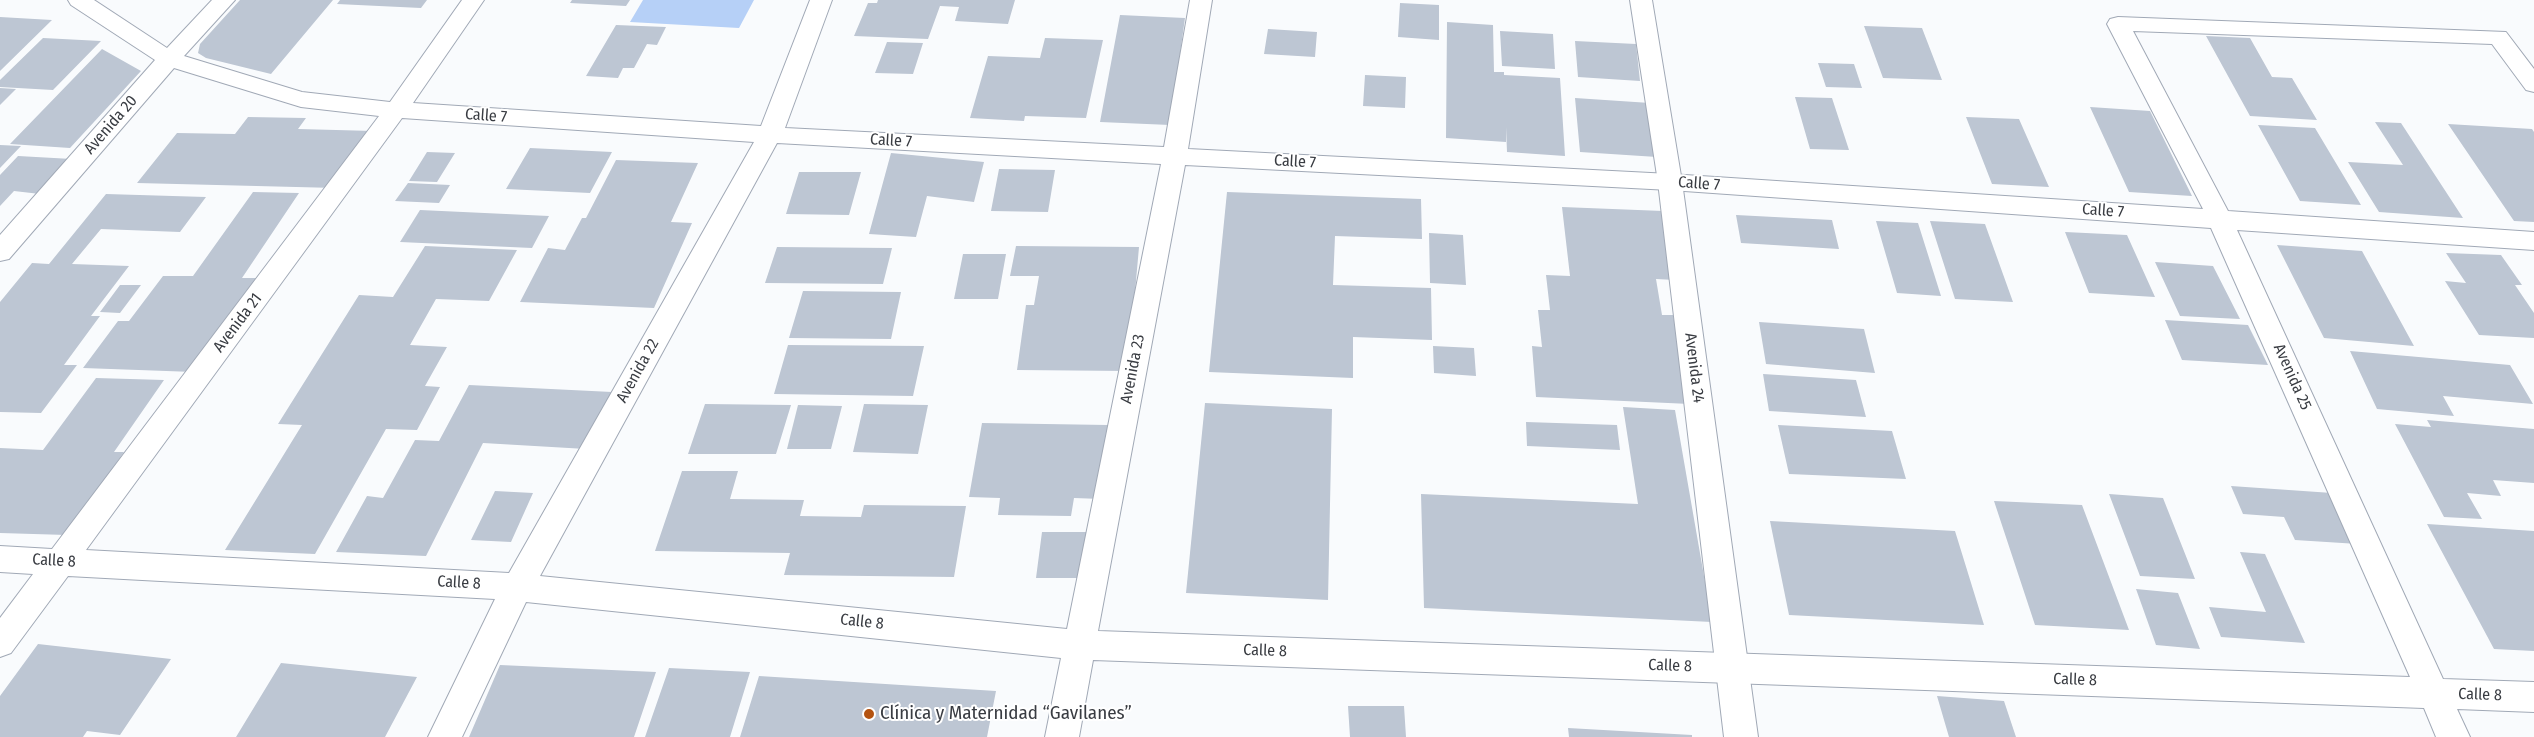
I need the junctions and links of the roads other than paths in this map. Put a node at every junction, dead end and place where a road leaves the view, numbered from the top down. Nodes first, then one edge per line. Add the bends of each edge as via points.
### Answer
1 (79, 0) edge
2 (224, 0) edge
3 (473, 0) edge
4 (821, 0) edge
5 (1201, 0) edge
6 (1641, 0) edge
7 (169, 59) junction
8 (2534, 85) edge
9 (396, 110) junction
10 (770, 134) junction
11 (1175, 155) junction
12 (1670, 182) junction
13 (2220, 218) junction
14 (2534, 242) edge
15 (0, 252) edge
16 (0, 559) edge
17 (60, 561) junction
18 (518, 586) junction
19 (0, 643) edge
20 (1079, 645) junction
21 (1732, 668) junction
22 (2433, 693) junction
23 (2534, 697) edge
24 (446, 737) edge
25 (1062, 737) edge
26 (1741, 737) edge
27 (2454, 737) edge

1 - 7 street, Calle 7
2 - 7 street, Avenida 20
3 - 9 street, Avenida 21
4 - 10 street, Avenida 22
5 - 11 street, Avenida 23
6 - 12 street, Avenida 24
7 - 9 street, Calle 7 via 301,99
7 - 15 street, Avenida 20
8 - 13 street, Avenida 25 via 2498,37 2118,24
9 - 10 street, Calle 7
9 - 17 street, Avenida 21
10 - 11 street, Calle 7
10 - 18 street, Avenida 22
11 - 12 street, Calle 7
11 - 20 street, Avenida 23
12 - 13 street, Calle 7
12 - 21 street, Avenida 24
13 - 14 street, Calle 7
13 - 22 street, Avenida 25
16 - 17 street, Calle 8
17 - 18 street, Calle 8
17 - 19 street, Avenida 21
18 - 20 street, Calle 8
18 - 24 street, Avenida 22
20 - 21 street, Calle 8
20 - 25 street, Avenida 23
21 - 22 street, Calle 8
21 - 26 street, Avenida 24
22 - 23 street, Calle 8
22 - 27 street, Avenida 25

